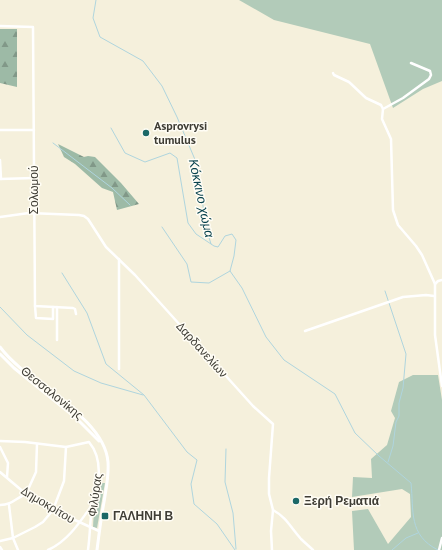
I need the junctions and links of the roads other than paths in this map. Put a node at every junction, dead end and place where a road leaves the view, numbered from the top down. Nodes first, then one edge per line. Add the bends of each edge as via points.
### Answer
1 (0, 26) edge
2 (412, 62) dead end
3 (333, 73) dead end
4 (383, 109) junction
5 (0, 130) edge
6 (34, 130) junction
7 (0, 160) edge
8 (34, 178) junction
9 (0, 179) edge
10 (34, 214) junction
11 (0, 217) edge
12 (119, 259) junction
13 (442, 280) edge
14 (434, 284) junction
15 (434, 296) junction
16 (35, 306) junction
17 (55, 307) junction
18 (76, 314) dead end
19 (306, 331) dead end
20 (57, 340) dead end
21 (0, 347) edge
22 (0, 354) edge
23 (118, 369) dead end
24 (442, 386) edge
25 (0, 441) edge
26 (100, 442) junction
27 (37, 444) junction
28 (0, 447) edge
29 (66, 447) junction
30 (0, 472) edge
31 (7, 477) junction
32 (26, 494) junction
33 (0, 505) edge
34 (9, 505) junction
35 (92, 506) junction
36 (53, 510) junction
37 (273, 510) junction
38 (79, 523) junction
39 (91, 528) junction
40 (99, 532) junction
41 (13, 538) junction
42 (442, 538) edge
43 (0, 541) edge
44 (0, 547) edge
45 (2, 550) edge
46 (18, 550) edge
47 (48, 550) edge
48 (88, 550) edge
49 (97, 550) edge
50 (272, 550) edge
51 (313, 550) edge
52 (439, 550) edge

1 - 6 street, Σολωμού via 33,27
2 - 4 street via 430,71 429,79
3 - 4 street via 349,82
4 - 14 street via 382,120 391,139 395,218 419,250
5 - 6 street
6 - 8 street, Σολωμού
7 - 9 street
8 - 9 street
8 - 10 street, Σολωμού
10 - 11 street, Δαρδανελίων
10 - 12 street, Δαρδανελίων via 84,216 106,247
10 - 16 street, Σολωμού
12 - 23 street
12 - 37 street, Δαρδανελίων via 253,406 273,424 269,494
13 - 14 street
14 - 15 street
15 - 19 street via 403,296
15 - 24 street via 435,335
16 - 17 street
16 - 17 street via 36,318 52,319
17 - 18 street via 73,308
17 - 20 street
21 - 26 main road, Θεσσαλονίκης via 20,368 90,425
22 - 26 main road, Θεσσαλονίκης via 76,418
25 - 27 street
26 - 40 main road, Θεσσαλονίκης via 106,452 108,464
27 - 29 street
27 - 32 street via 36,472
28 - 31 street via 8,463
29 - 35 street, Φιλύρας via 89,442 92,445 99,470
29 - 36 street via 64,481
30 - 31 street, Δημοκρίτου
31 - 32 street, Δημοκρίτου
32 - 34 street
32 - 36 street, Δημοκρίτου
33 - 34 street
34 - 41 street
35 - 38 street
35 - 39 street, Φιλύρας
36 - 38 street, Δημοκρίτου
36 - 41 street via 43,522
37 - 50 street, Δαρδανελίων
37 - 51 street via 288,521
38 - 39 street, Δημοκρίτου
38 - 47 street via 59,544
39 - 40 street, Δημοκρίτου
39 - 48 street, Φιλύρας
40 - 49 main road, Θεσσαλονίκης
41 - 43 street
41 - 46 street
42 - 52 street
44 - 45 street

